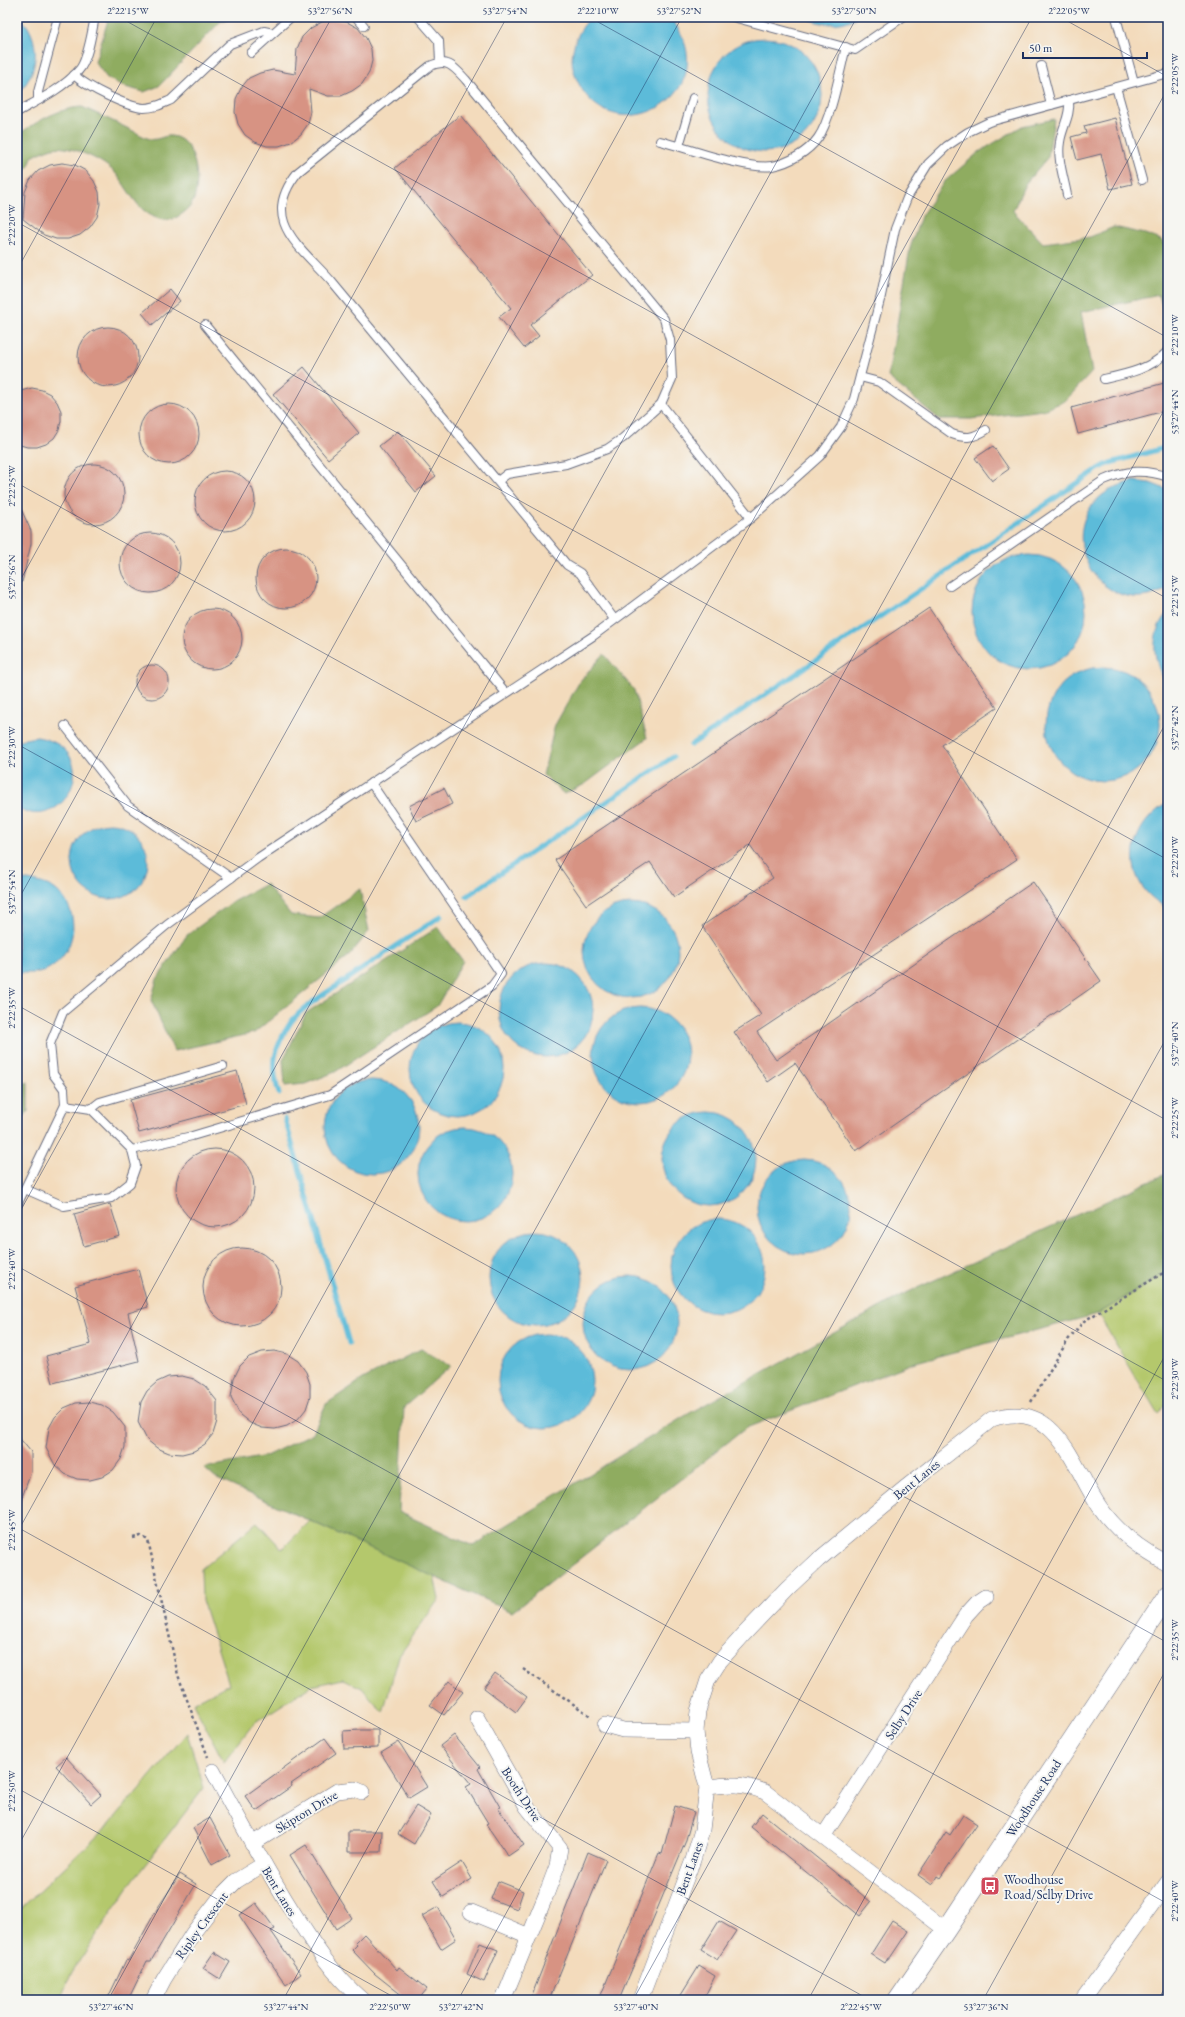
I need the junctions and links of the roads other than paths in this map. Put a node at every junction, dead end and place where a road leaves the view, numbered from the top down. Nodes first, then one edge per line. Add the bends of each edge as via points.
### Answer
1 (58, 17) edge
2 (95, 17) edge
3 (291, 17) edge
4 (356, 17) edge
5 (418, 17) edge
6 (733, 17) edge
7 (903, 17) edge
8 (1116, 17) edge
9 (364, 26) dead end
10 (273, 33) junction
11 (846, 48) junction
12 (251, 53) dead end
13 (440, 62) junction
14 (1041, 66) dead end
15 (1168, 73) edge
16 (74, 75) junction
17 (1134, 82) junction
18 (1116, 87) junction
19 (693, 98) dead end
20 (38, 100) junction
21 (1069, 100) junction
22 (1051, 105) junction
23 (17, 112) edge
24 (660, 141) dead end
25 (679, 146) junction
26 (1142, 180) dead end
27 (1067, 195) dead end
28 (205, 325) dead end
29 (1168, 351) edge
30 (860, 377) junction
31 (1104, 379) dead end
32 (661, 404) junction
33 (986, 430) dead end
34 (1168, 478) edge
35 (498, 481) junction
36 (751, 518) junction
37 (950, 586) dead end
38 (614, 619) junction
39 (506, 693) junction
40 (65, 726) dead end
41 (371, 783) junction
42 (231, 878) junction
43 (223, 1066) dead end
44 (65, 1104) junction
45 (91, 1109) junction
46 (132, 1150) junction
47 (25, 1189) junction
48 (17, 1205) edge
49 (1168, 1564) edge
50 (1168, 1595) edge
51 (986, 1597) dead end
52 (477, 1718) dead end
53 (604, 1724) road end
54 (696, 1731) junction
55 (213, 1771) road end
56 (707, 1787) junction
57 (362, 1792) dead end
58 (824, 1835) junction
59 (252, 1844) junction
60 (264, 1864) junction
61 (1168, 1882) edge
62 (471, 1912) dead end
63 (946, 1930) junction
64 (529, 1936) junction
65 (154, 2000) edge
66 (362, 2000) edge
67 (502, 2000) edge
68 (640, 2000) edge
69 (898, 2000) edge
70 (1083, 2000) edge

1 - 20 lane
2 - 16 lane via 83,63
3 - 10 lane
4 - 9 lane
5 - 13 lane via 439,41
6 - 11 lane
7 - 11 lane via 859,48
8 - 17 lane
10 - 12 lane
10 - 16 lane via 264,31 230,44 171,100 151,108 143,108 104,94
11 - 25 lane via 821,133 804,151 789,161 772,166 753,166
13 - 32 lane via 449,64 466,80 664,319 670,340 672,379
13 - 35 lane via 430,66 298,172 284,191 281,213 290,235
14 - 22 lane
15 - 17 lane
16 - 20 lane
17 - 18 lane
18 - 21 lane
18 - 26 lane
19 - 25 lane
20 - 23 lane
21 - 22 lane
21 - 27 lane via 1068,118 1059,154
22 - 30 lane via 989,122 968,132 946,146 928,164 910,193 895,229
24 - 25 lane
28 - 39 lane
29 - 31 lane via 1160,360 1134,372
30 - 33 lane via 879,382 952,434 963,438 974,437
30 - 36 lane via 854,399 841,427 820,456
32 - 35 lane via 607,449 566,464 507,474
32 - 36 lane
34 - 37 lane via 1141,471 1129,471 1104,480
35 - 38 lane via 567,565 580,573
36 - 38 lane
38 - 39 lane via 593,636
39 - 41 lane
40 - 42 lane via 128,806
41 - 42 lane
41 - 46 lane via 501,974 492,986 330,1095 200,1134
42 - 44 lane via 167,925 63,1012 50,1044 54,1074 64,1089
43 - 45 lane via 100,1102
44 - 45 lane
44 - 47 lane
45 - 46 lane
46 - 47 lane via 136,1166 130,1183 110,1198 64,1206
47 - 48 lane
49 - 54 street, Bent Lanes via 1151,1556 1115,1525 1099,1506 1066,1446 1053,1432 1024,1414 1008,1414 992,1419 787,1589 720,1661 702,1696
50 - 63 street, Woodhouse Road
51 - 58 street, Selby Drive via 966,1615
52 - 64 street, Booth Drive via 527,1807 560,1848 557,1866
53 - 54 street via 623,1730
54 - 56 street, Bent Lanes via 698,1752
55 - 59 street, Bent Lanes
56 - 58 street via 732,1784 749,1786 765,1792
56 - 68 street, Bent Lanes via 702,1830 693,1860
57 - 59 street, Skipton Drive via 355,1789 337,1791
58 - 63 street
59 - 60 street, Bent Lanes
60 - 65 street, Ripley Crescent via 236,1882 222,1895 193,1933
60 - 66 street, Bent Lanes via 320,1954 340,1979
61 - 70 street
62 - 64 street
63 - 69 street, Woodhouse Road
64 - 67 street, Booth Drive

